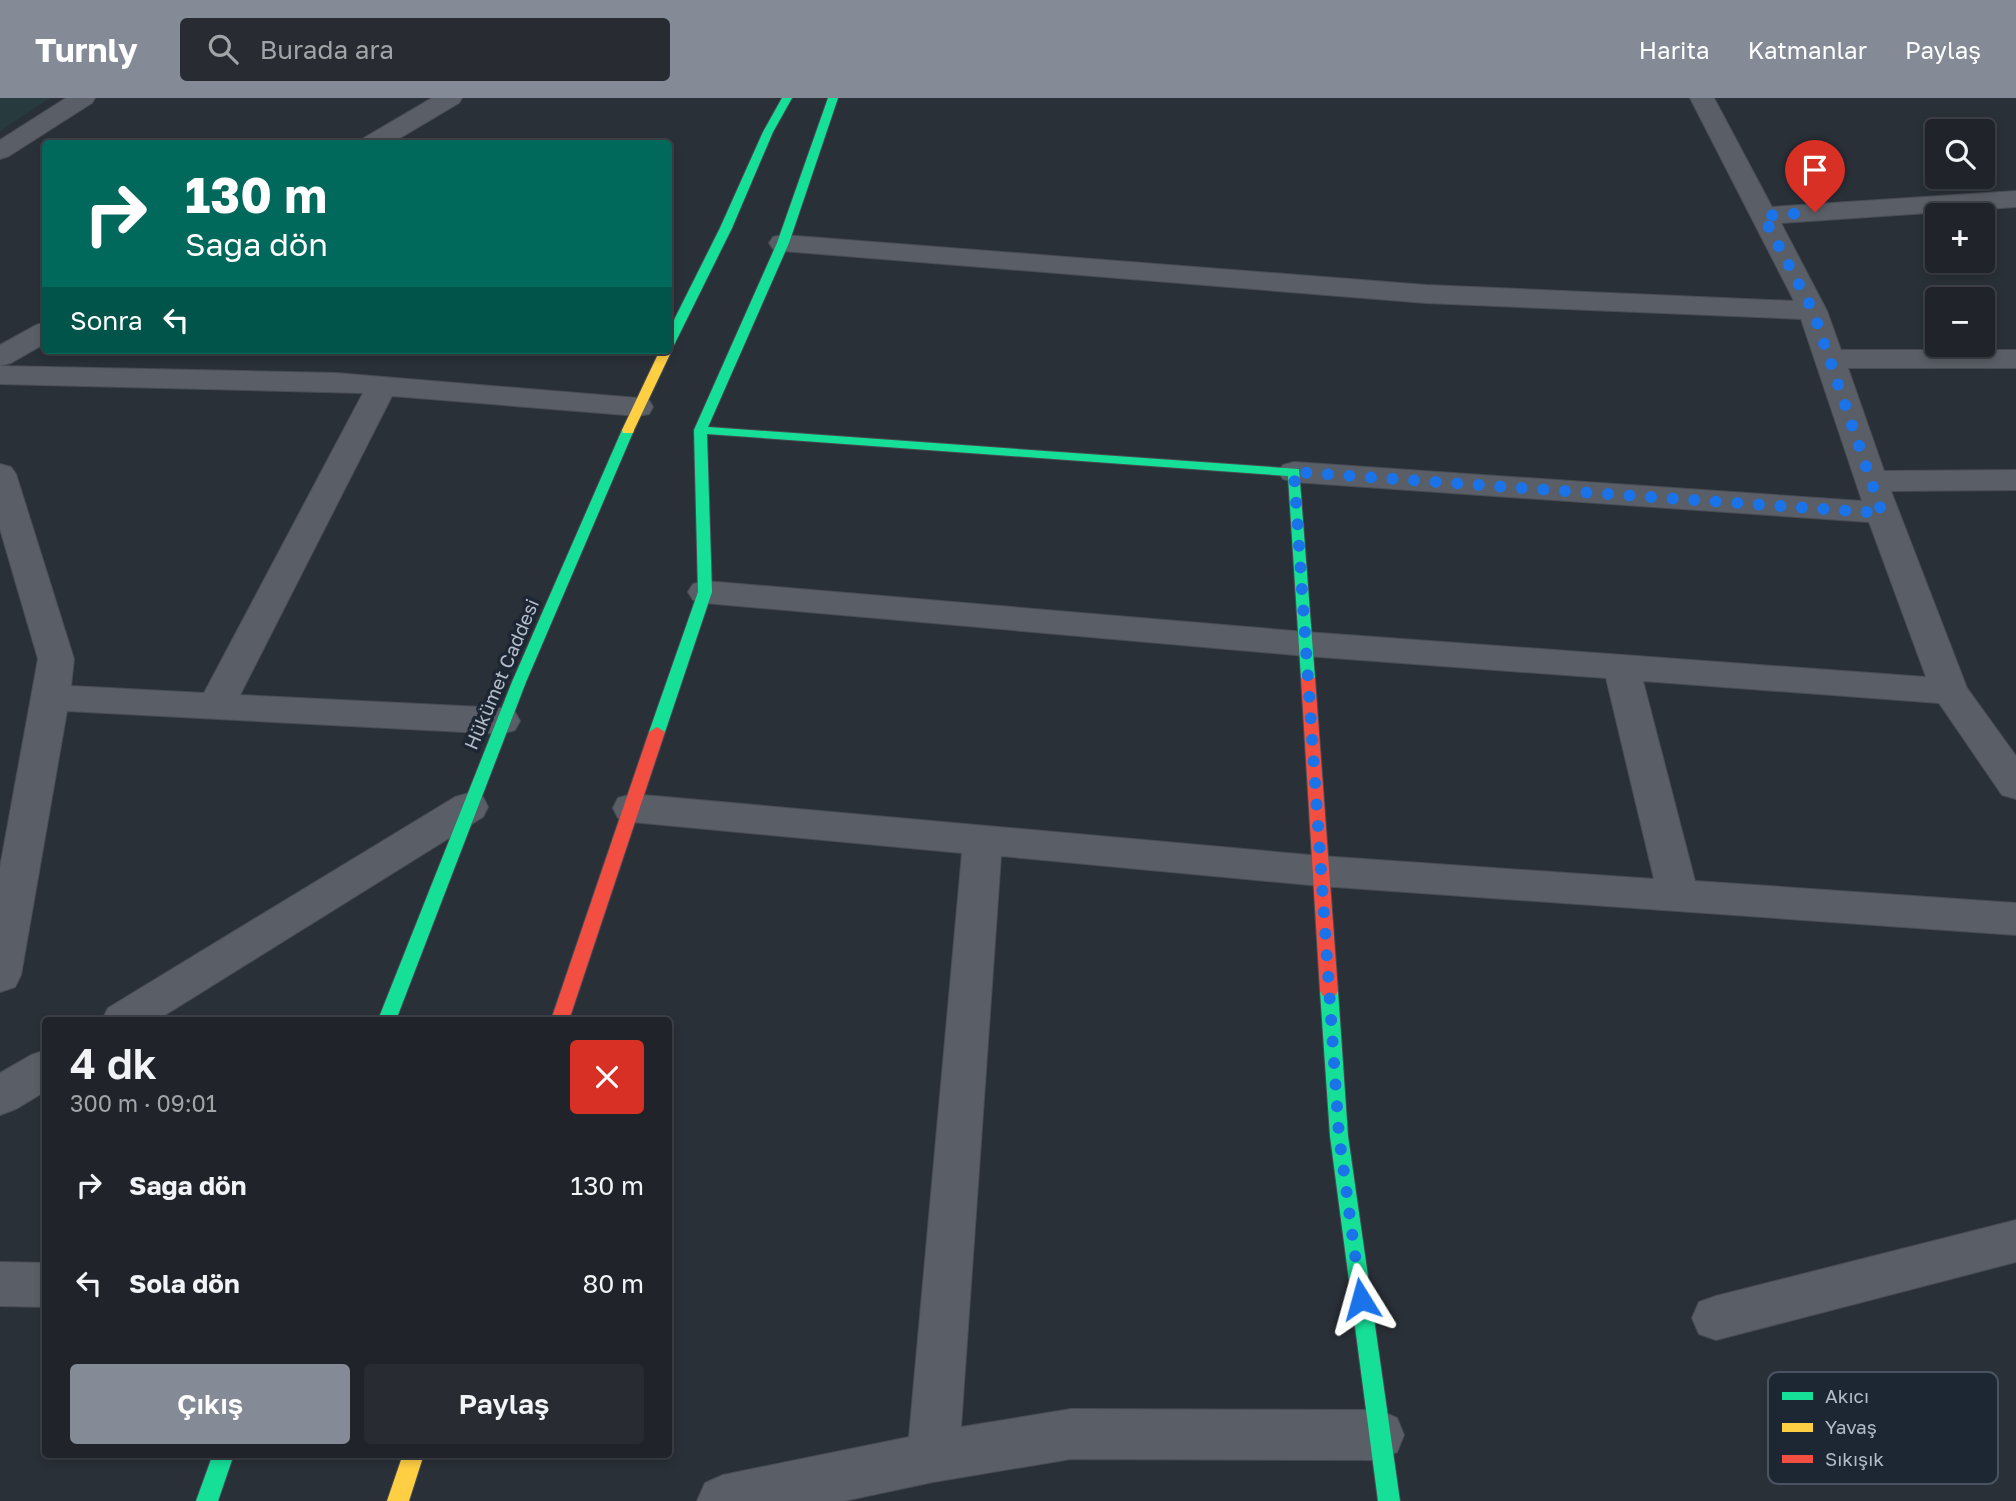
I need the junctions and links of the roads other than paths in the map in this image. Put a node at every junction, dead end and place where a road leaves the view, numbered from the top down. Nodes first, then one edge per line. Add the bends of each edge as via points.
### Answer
1 (83, 98) edge
2 (450, 98) edge
3 (787, 98) edge
4 (833, 98) edge
5 (1702, 98) edge
6 (378, 140) edge
7 (0, 151) edge
8 (2007, 200) edge
9 (1763, 216) junction
10 (2016, 225) edge
11 (783, 243) junction
12 (1813, 311) junction
13 (42, 333) edge
14 (672, 337) edge
15 (664, 354) edge
16 (0, 357) edge
17 (1830, 359) junction
18 (2016, 359) edge
19 (0, 375) edge
20 (382, 386) junction
21 (638, 407) junction
22 (699, 430) junction
23 (1294, 472) junction
24 (0, 474) edge
25 (2016, 480) edge
26 (1871, 481) junction
27 (1882, 513) junction
28 (705, 592) junction
29 (1306, 644) junction
30 (1620, 667) junction
31 (1950, 691) junction
32 (51, 698) junction
33 (216, 705) junction
34 (502, 721) junction
35 (2005, 751) edge
36 (2016, 785) edge
37 (469, 807) junction
38 (632, 808) junction
39 (983, 840) junction
40 (1321, 871) junction
41 (1678, 895) junction
42 (2016, 919) edge
43 (0, 975) edge
44 (128, 1017) edge
45 (388, 1017) edge
46 (561, 1017) edge
47 (42, 1070) edge
48 (0, 1096) edge
49 (2016, 1241) edge
50 (0, 1284) edge
51 (42, 1285) edge
52 (1716, 1318) dead end
53 (1379, 1435) junction
54 (933, 1457) junction
55 (223, 1458) edge
56 (413, 1458) edge
57 (207, 1501) edge
58 (398, 1501) edge
59 (723, 1501) edge
60 (1389, 1501) edge

1 - 7 street
2 - 6 street
3 - 14 main road, Hükümet Caddesi
4 - 11 main road
5 - 9 street
8 - 9 street
8 - 10 street
9 - 12 street
11 - 12 street via 1426,294
11 - 22 main road
12 - 17 street
13 - 16 street
15 - 21 main road, Hükümet Caddesi
17 - 18 street
17 - 26 street
19 - 20 street
20 - 21 street
20 - 33 street
21 - 34 main road, Hükümet Caddesi
22 - 23 main road
22 - 28 main road
23 - 27 street
23 - 29 main road
24 - 32 street via 56,659
25 - 26 street
26 - 27 street
27 - 31 street
28 - 29 street
28 - 38 main road
29 - 30 street
29 - 40 main road
30 - 31 street
30 - 41 street
31 - 35 street
32 - 33 street
32 - 43 street
33 - 34 street
34 - 37 main road, Hükümet Caddesi
35 - 36 street
37 - 44 street
37 - 45 main road, Hükümet Caddesi
38 - 39 street
38 - 46 main road
39 - 40 street
39 - 54 street
40 - 41 street
40 - 53 main road via 1339,1136
41 - 42 street
47 - 48 street
49 - 52 street
50 - 51 street
53 - 54 street via 1071,1434
53 - 60 main road
54 - 59 street
55 - 57 main road
56 - 58 main road

